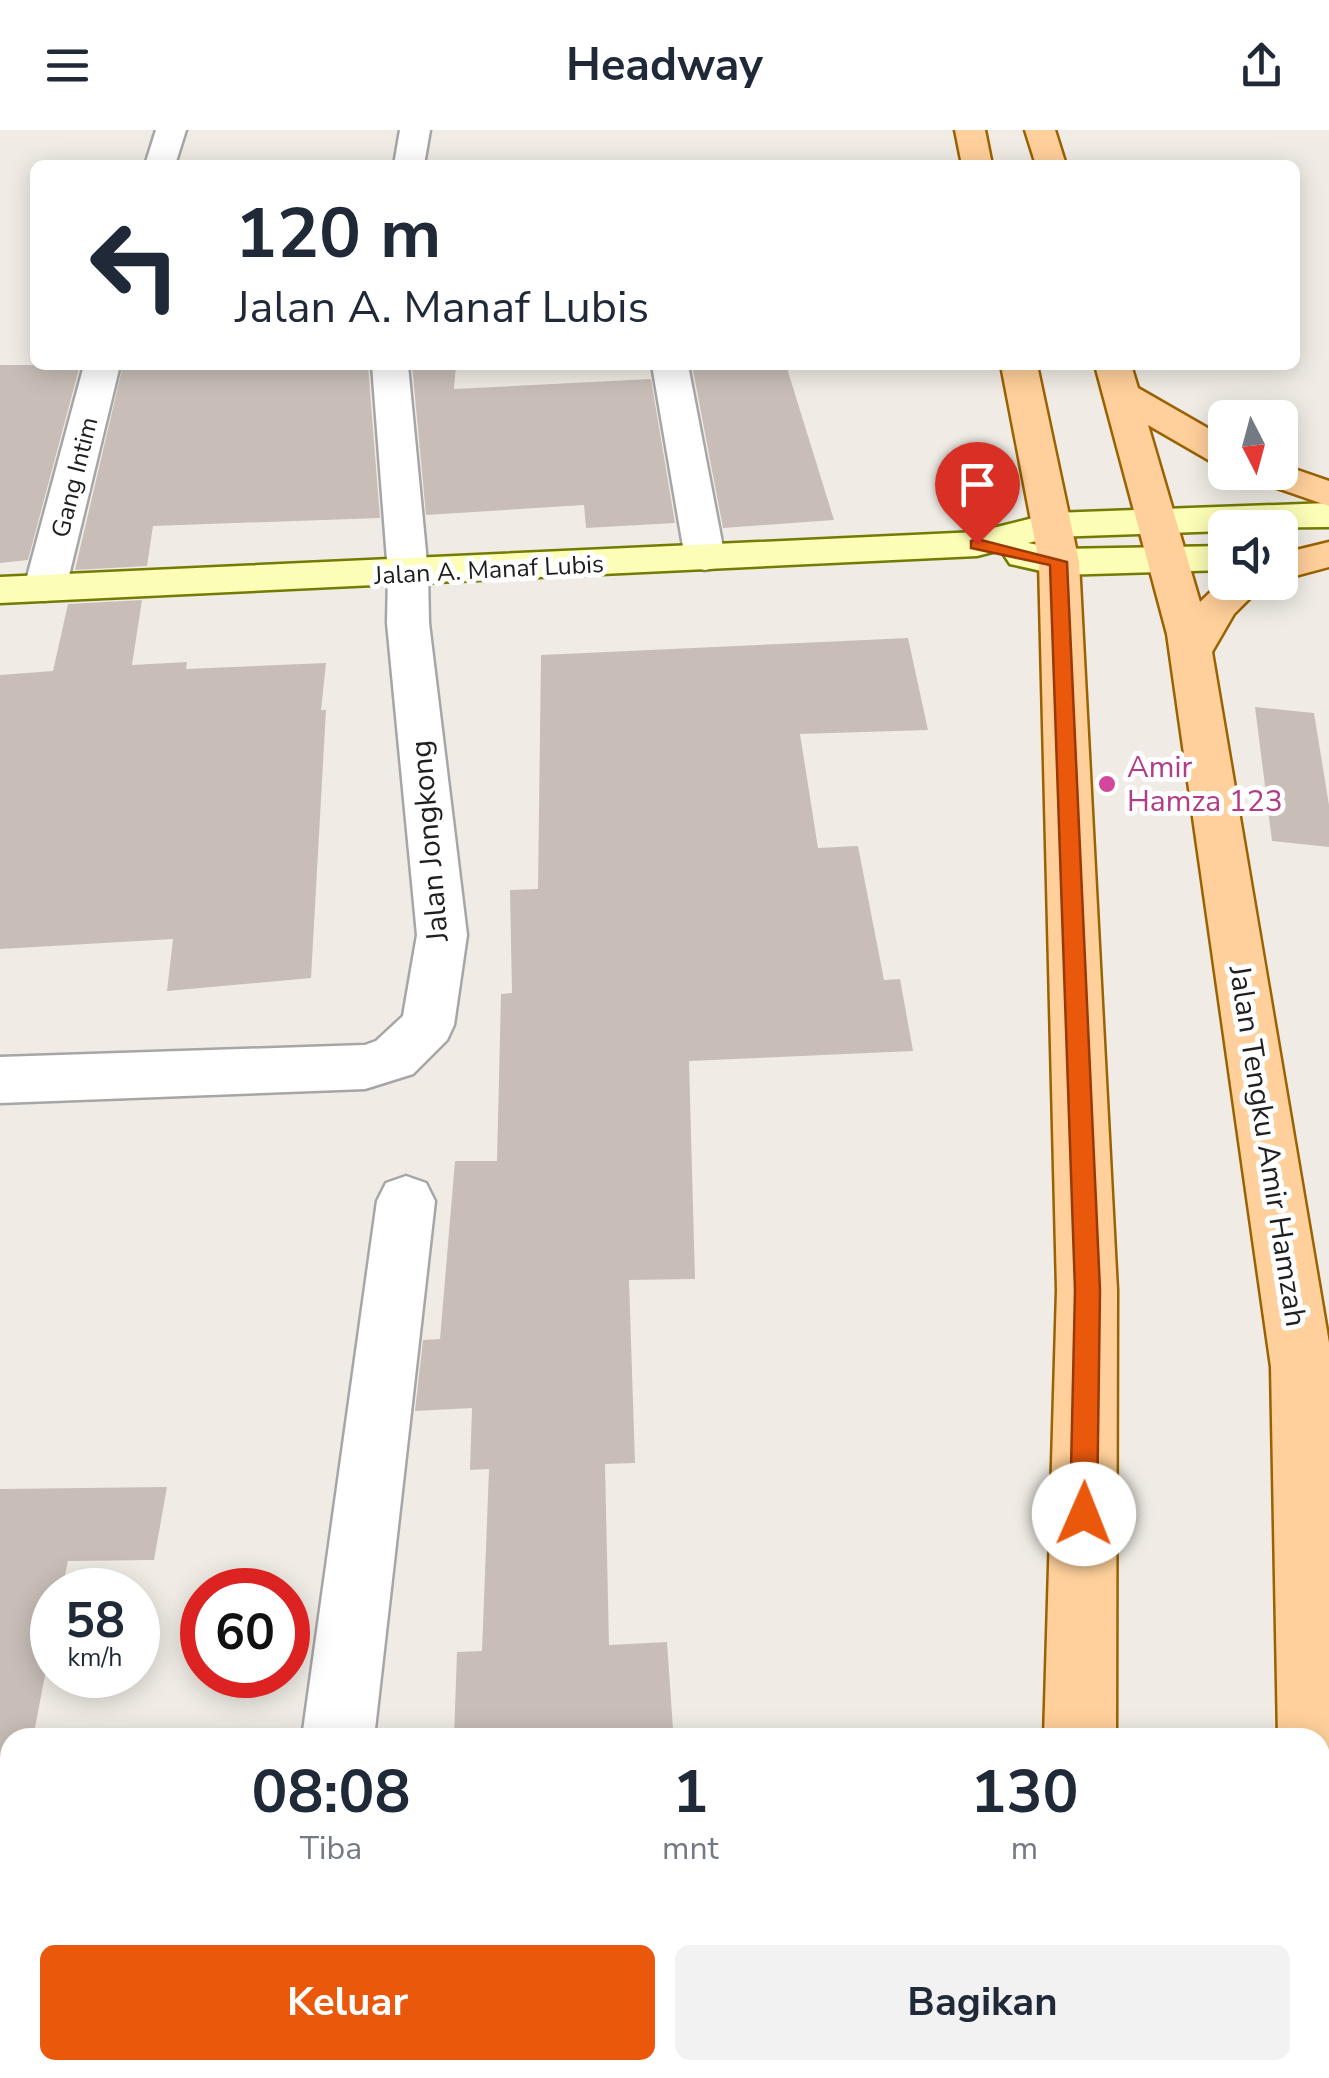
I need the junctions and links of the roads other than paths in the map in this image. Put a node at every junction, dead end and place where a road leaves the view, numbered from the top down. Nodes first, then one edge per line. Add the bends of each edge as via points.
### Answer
1 (171, 130) edge
2 (415, 130) edge
3 (970, 130) edge
4 (1040, 130) edge
5 (162, 160) edge
6 (410, 160) edge
7 (976, 160) edge
8 (1049, 160) edge
9 (101, 370) edge
10 (390, 370) edge
11 (671, 370) edge
12 (1021, 370) edge
13 (1117, 380) edge
14 (1208, 442) edge
15 (1298, 483) edge
16 (1329, 494) edge
17 (1329, 515) edge
18 (1163, 541) junction
19 (1056, 544) junction
20 (1208, 553) edge
21 (1329, 553) edge
22 (1298, 554) edge
23 (705, 558) junction
24 (1298, 562) edge
25 (408, 573) junction
26 (45, 588) junction
27 (0, 590) edge
28 (1225, 600) edge
29 (1191, 652) junction
30 (0, 1080) edge
31 (406, 1201) dead end
32 (339, 1728) edge
33 (1080, 1728) edge
34 (1314, 1728) edge

1 - 5 street
2 - 6 street
3 - 7 main road
4 - 8 main road
9 - 26 street, Gang Intim
10 - 25 street, Jalan Jongkong
11 - 23 street
12 - 19 main road
13 - 14 main road
13 - 18 main road, Jalan Tengku Amir Hamzah
15 - 16 main road
17 - 18 street
18 - 19 street, Jalan A. Manaf Lubis
18 - 20 street
18 - 29 main road, Jalan Tengku Amir Hamzah
19 - 23 street, Jalan A. Manaf Lubis
19 - 33 main road via 1087,1290
21 - 22 street
21 - 24 main road
23 - 25 street, Jalan A. Manaf Lubis
25 - 26 street, Jalan A. Manaf Lubis
25 - 30 street, Jalan Jongkong via 442,935 428,1025 394,1058 365,1067
26 - 27 street, Jalan A. Manaf Lubis
28 - 29 main road
29 - 34 main road, Jalan Tengku Amir Hamzah via 1302,1367
31 - 32 street

